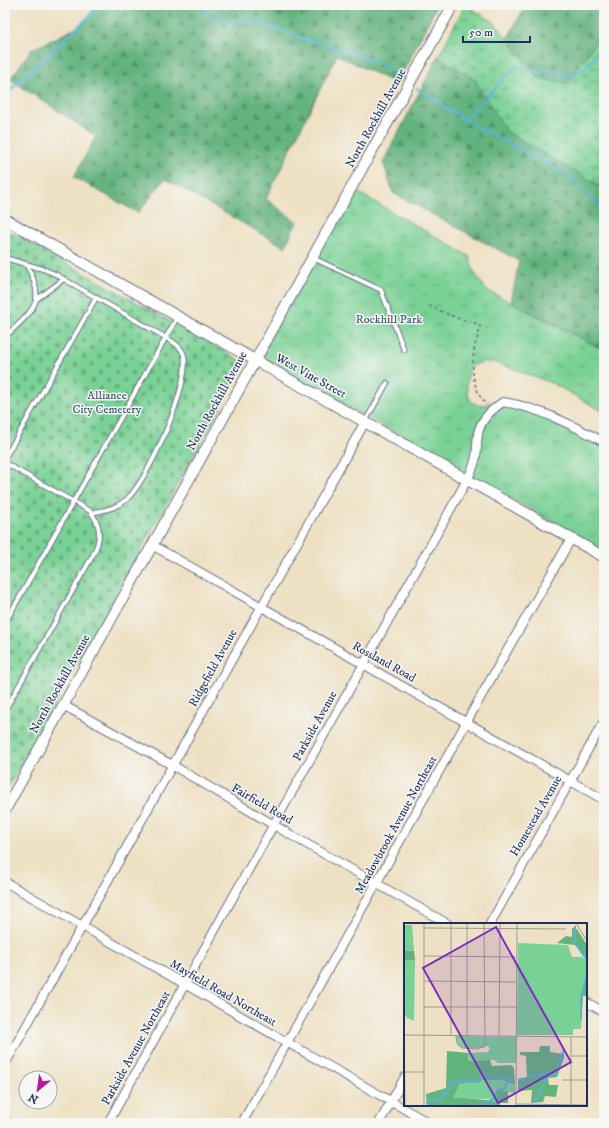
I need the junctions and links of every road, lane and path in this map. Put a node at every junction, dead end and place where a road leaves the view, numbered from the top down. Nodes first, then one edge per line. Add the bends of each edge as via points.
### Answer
1 (453, 5) edge
2 (7, 222) edge
3 (5, 258) edge
4 (312, 258) junction
5 (26, 264) junction
6 (64, 279) junction
7 (96, 298) junction
8 (36, 299) junction
9 (429, 306) dead end
10 (178, 316) junction
11 (5, 337) edge
12 (166, 338) junction
13 (404, 350) dead end
14 (255, 360) junction
15 (386, 383) dead end
16 (492, 410) junction
17 (365, 422) junction
18 (604, 442) edge
19 (5, 458) edge
20 (5, 463) edge
21 (467, 480) junction
22 (73, 501) junction
23 (92, 513) junction
24 (571, 539) junction
25 (152, 545) junction
26 (604, 557) edge
27 (261, 607) junction
28 (5, 623) edge
29 (364, 665) junction
30 (63, 705) junction
31 (5, 709) edge
32 (604, 721) edge
33 (466, 723) junction
34 (172, 765) junction
35 (570, 780) junction
36 (604, 800) edge
37 (5, 810) edge
38 (274, 825) junction
39 (5, 882) edge
40 (377, 883) junction
41 (446, 923) edge
42 (491, 923) edge
43 (81, 926) junction
44 (185, 985) junction
45 (587, 1003) edge
46 (604, 1012) edge
47 (287, 1043) junction
48 (5, 1064) edge
49 (404, 1079) edge
50 (391, 1102) junction
51 (604, 1119) edge
52 (5, 1120) edge
53 (10, 1123) edge
54 (108, 1123) edge
55 (242, 1123) edge
56 (379, 1123) edge
57 (429, 1123) edge
58 (602, 1123) edge

1 - 4 street, North Rockhill Avenue
2 - 10 street, West Vine Street
3 - 5 lane
4 - 13 lane via 381,290
4 - 14 street, North Rockhill Avenue
5 - 6 lane
5 - 8 lane via 36,284
6 - 7 lane
6 - 8 lane
7 - 12 lane
7 - 19 lane
8 - 11 lane via 27,315
9 - 16 path via 480,326 472,360 474,382 482,401
10 - 12 lane
10 - 14 street, West Vine Street
12 - 22 lane
12 - 23 lane via 181,349 185,363 169,424 134,492 116,506
14 - 17 street, West Vine Street
14 - 25 street, North Rockhill Avenue
15 - 17 lane
16 - 18 street via 503,402 525,406 553,416
16 - 21 street, Parkside Avenue via 479,429 476,456
17 - 21 street, West Vine Street
17 - 27 street, Ridgefield Avenue
20 - 22 lane
21 - 24 street, West Vine Street
21 - 29 street, Parkside Avenue
22 - 23 lane
22 - 28 lane
23 - 31 lane via 100,535 96,549
24 - 26 street, West Vine Street
24 - 33 street, Meadowbrook Avenue Northeast
25 - 27 street, Rossland Road
25 - 30 street, North Rockhill Avenue
27 - 29 street, Rossland Road
27 - 34 street, Ridgefield Avenue
29 - 33 street, Rossland Road
29 - 38 street, Parkside Avenue
30 - 34 street, Fairfield Road
30 - 37 street, North Rockhill Avenue
32 - 35 street, Homestead Avenue
33 - 35 street, Rossland Road
33 - 40 street, Meadowbrook Avenue Northeast
34 - 38 street, Fairfield Road
34 - 43 street, Ridgefield Avenue
35 - 36 street, Rossland Road
35 - 42 street, Homestead Avenue
38 - 40 street, Fairfield Road
38 - 44 street, Parkside Avenue
39 - 43 street, Mayfield Road Northeast
40 - 41 street, Fairfield Road
40 - 47 street, Meadowbrook Avenue Northeast
43 - 44 street, Mayfield Road Northeast
43 - 48 street, Ridgefield Avenue
44 - 47 street, Mayfield Road Northeast
44 - 54 street, Parkside Avenue Northeast
45 - 46 street
47 - 50 street, Mayfield Road Northeast
47 - 55 street, Meadowbrook Avenue Northeast
49 - 50 street
50 - 56 street
50 - 57 street, Mayfield Road Northeast
51 - 58 street
52 - 53 street

